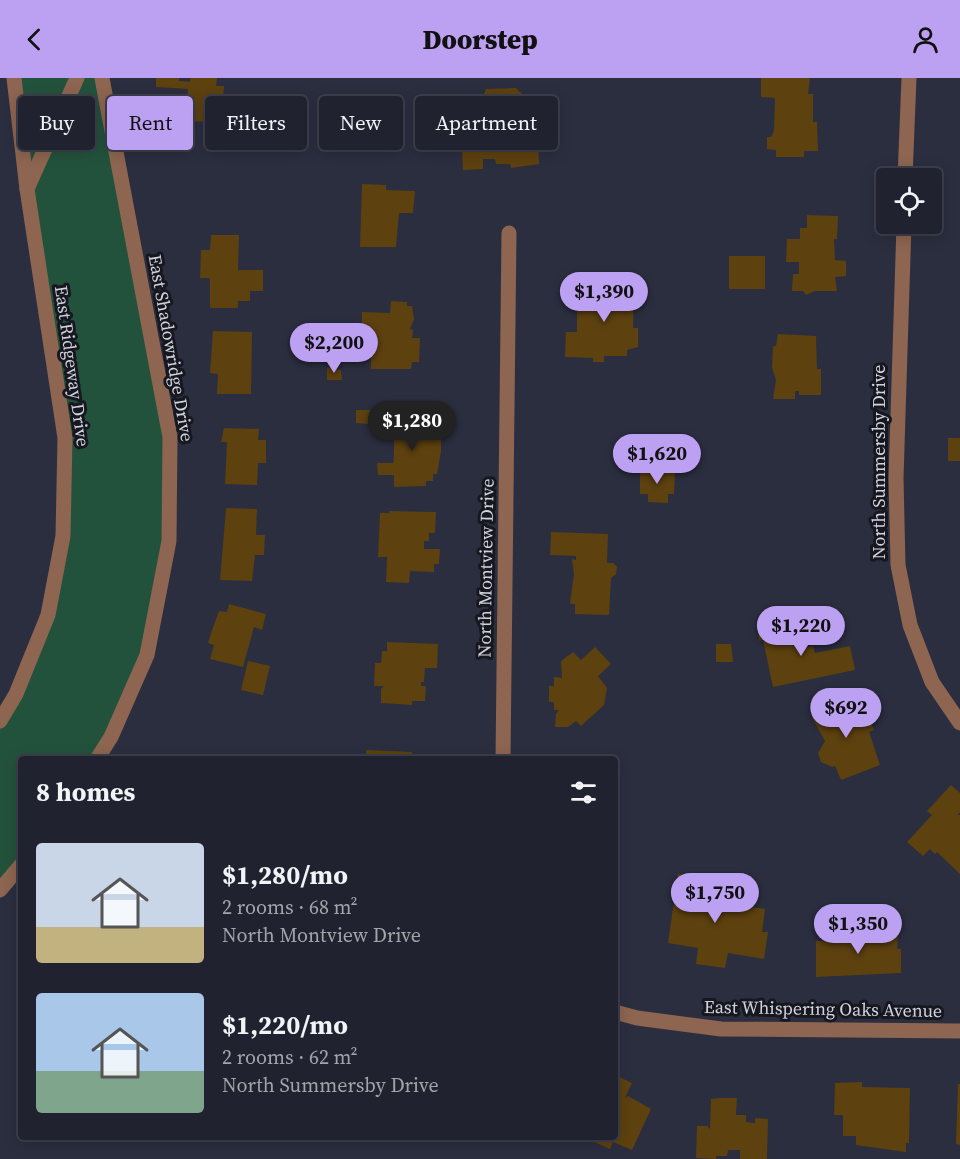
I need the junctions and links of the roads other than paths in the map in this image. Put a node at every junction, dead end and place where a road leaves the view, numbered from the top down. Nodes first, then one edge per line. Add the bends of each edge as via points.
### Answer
1 (14, 78) edge
2 (77, 78) edge
3 (102, 78) edge
4 (909, 78) edge
5 (905, 168) edge
6 (27, 189) junction
7 (509, 233) dead end
8 (904, 234) edge
9 (0, 721) edge
10 (960, 723) edge
11 (99, 756) edge
12 (503, 756) edge
13 (18, 869) edge
14 (0, 890) edge
15 (618, 1013) edge
16 (960, 1031) edge

1 - 6 street, East Ridgeway Drive
2 - 6 street
3 - 11 street, East Shadowridge Drive via 170,437 169,541 147,655
4 - 5 street
6 - 9 street, East Ridgeway Drive via 65,438 63,536 48,615 16,694
7 - 12 street, North Montview Drive
8 - 10 street, North Summersby Drive via 896,478 898,565 910,625 932,682
13 - 14 street
15 - 16 street, East Whispering Oaks Avenue via 721,1029

